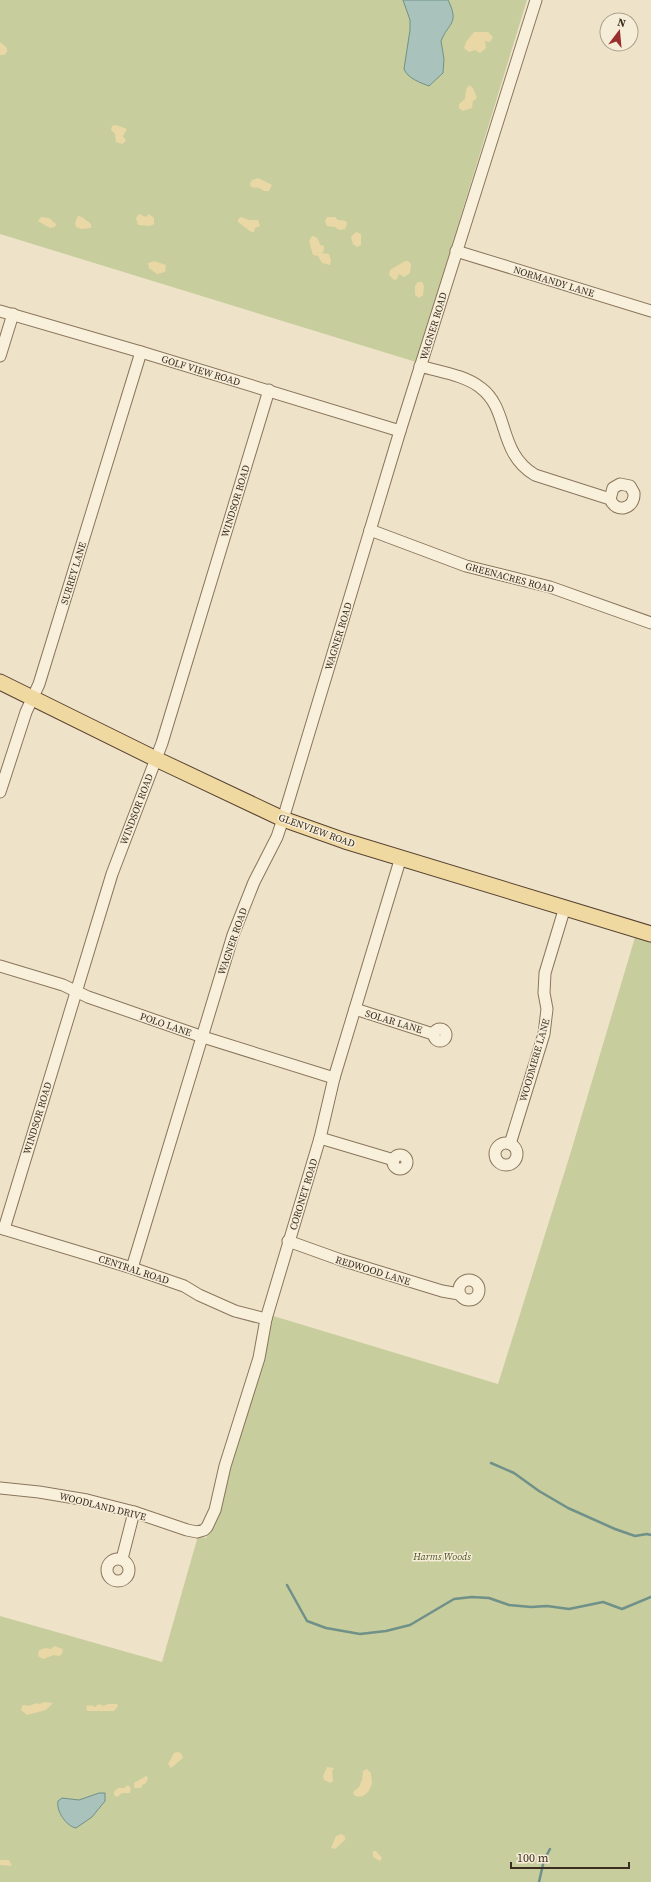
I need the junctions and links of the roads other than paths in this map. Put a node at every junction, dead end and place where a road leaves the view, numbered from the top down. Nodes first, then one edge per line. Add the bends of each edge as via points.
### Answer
1 (536, 0) edge
2 (456, 251) junction
3 (0, 311) edge
4 (651, 311) edge
5 (13, 314) junction
6 (141, 352) junction
7 (0, 356) edge
8 (420, 366) junction
9 (269, 390) junction
10 (400, 431) junction
11 (610, 499) dead end
12 (370, 530) junction
13 (651, 623) edge
14 (0, 682) edge
15 (33, 698) junction
16 (156, 759) junction
17 (0, 792) edge
18 (283, 819) junction
19 (401, 857) junction
20 (565, 907) junction
21 (651, 934) edge
22 (0, 966) edge
23 (76, 991) junction
24 (355, 1010) junction
25 (434, 1034) dead end
26 (203, 1037) junction
27 (334, 1078) junction
28 (320, 1138) junction
29 (510, 1144) dead end
30 (394, 1160) dead end
31 (2, 1228) edge
32 (288, 1241) junction
33 (132, 1268) junction
34 (459, 1294) dead end
35 (266, 1319) junction
36 (0, 1488) edge
37 (134, 1512) junction
38 (204, 1530) joint
39 (122, 1559) dead end

1 - 2 street, WAGNER ROAD
2 - 4 street, NORMANDY LANE
2 - 8 street, WAGNER ROAD
3 - 5 street, GOLF VIEW ROAD
5 - 6 street, GOLF VIEW ROAD
5 - 7 street
6 - 9 street, GOLF VIEW ROAD
6 - 15 street, SURREY LANE
8 - 10 street, WAGNER ROAD
8 - 11 street via 461,378 481,388 494,403 512,452 525,469 535,475
9 - 10 street, GOLF VIEW ROAD
9 - 16 street, WINDSOR ROAD
10 - 12 street, WAGNER ROAD
12 - 13 street, GREENACRES ROAD via 466,566 550,587
12 - 18 street, WAGNER ROAD
14 - 15 main road, GLENVIEW ROAD
15 - 16 main road, GLENVIEW ROAD
15 - 17 street, SURREY LANE
16 - 18 main road, GLENVIEW ROAD
16 - 23 street, WINDSOR ROAD via 118,855
18 - 19 main road, GLENVIEW ROAD
18 - 26 street, WAGNER ROAD via 232,935
19 - 20 main road, GLENVIEW ROAD
19 - 24 street, CORONET ROAD
20 - 21 main road, GLENVIEW ROAD
20 - 29 street, WOODMERE LANE via 545,973 544,993 547,1009 544,1034
22 - 23 street, POLO LANE
23 - 26 street, POLO LANE
23 - 31 street, WINDSOR ROAD
24 - 25 street, SOLAR LANE
24 - 27 street, CORONET ROAD
26 - 27 street, POLO LANE
26 - 33 street, WAGNER ROAD
27 - 28 street, CORONET ROAD
28 - 30 street
28 - 32 street, CORONET ROAD
31 - 33 street, CENTRAL ROAD
32 - 34 street, REDWOOD LANE via 341,1260
32 - 35 street, CORONET ROAD
33 - 35 street, CENTRAL ROAD via 184,1286 235,1310
35 - 38 street, CORONET ROAD via 259,1358 211,1520
36 - 37 street, WOODLAND DRIVE via 68,1496
37 - 38 street, WOODLAND DRIVE via 187,1530
37 - 39 street

